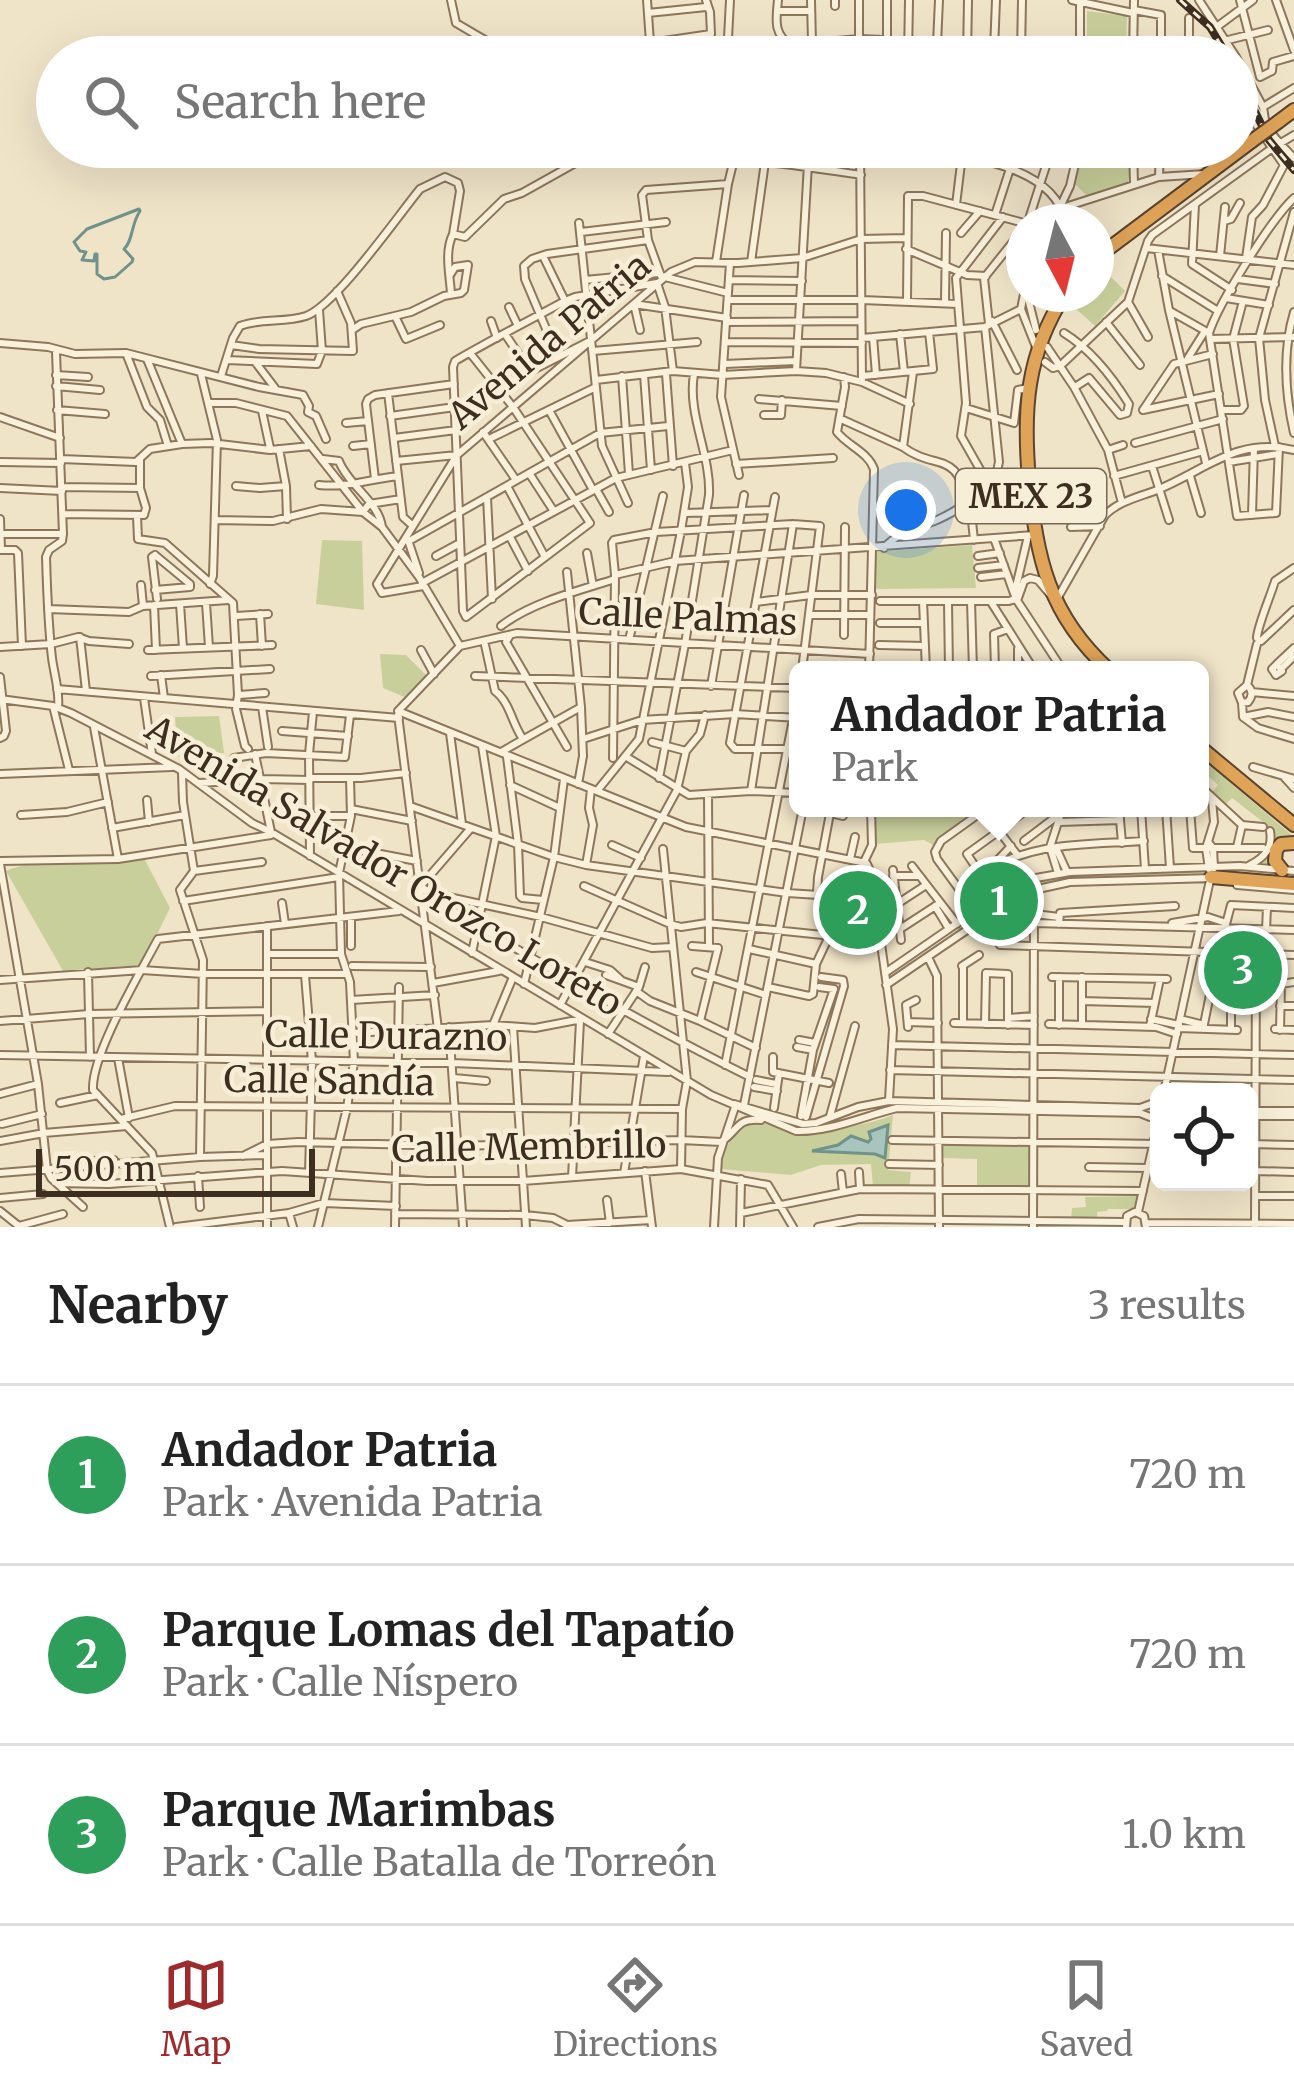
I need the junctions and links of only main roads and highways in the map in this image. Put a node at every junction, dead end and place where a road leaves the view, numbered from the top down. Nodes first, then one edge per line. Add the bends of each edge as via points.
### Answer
1 (1294, 110) edge
2 (1258, 135) edge
3 (1216, 168) edge
4 (1114, 244) edge
5 (1058, 312) edge
6 (1100, 661) edge
7 (1209, 754) edge
8 (1294, 825) edge
9 (1294, 844) edge
10 (1288, 870) edge
11 (1211, 871) road end
12 (1293, 887) edge

1 - 2 highway, bridge
3 - 4 highway, bridge
5 - 6 highway, MEX 23 via 1028,388 1032,568
7 - 8 highway
9 - 10 highway via 1276,850 1275,861
11 - 12 highway

